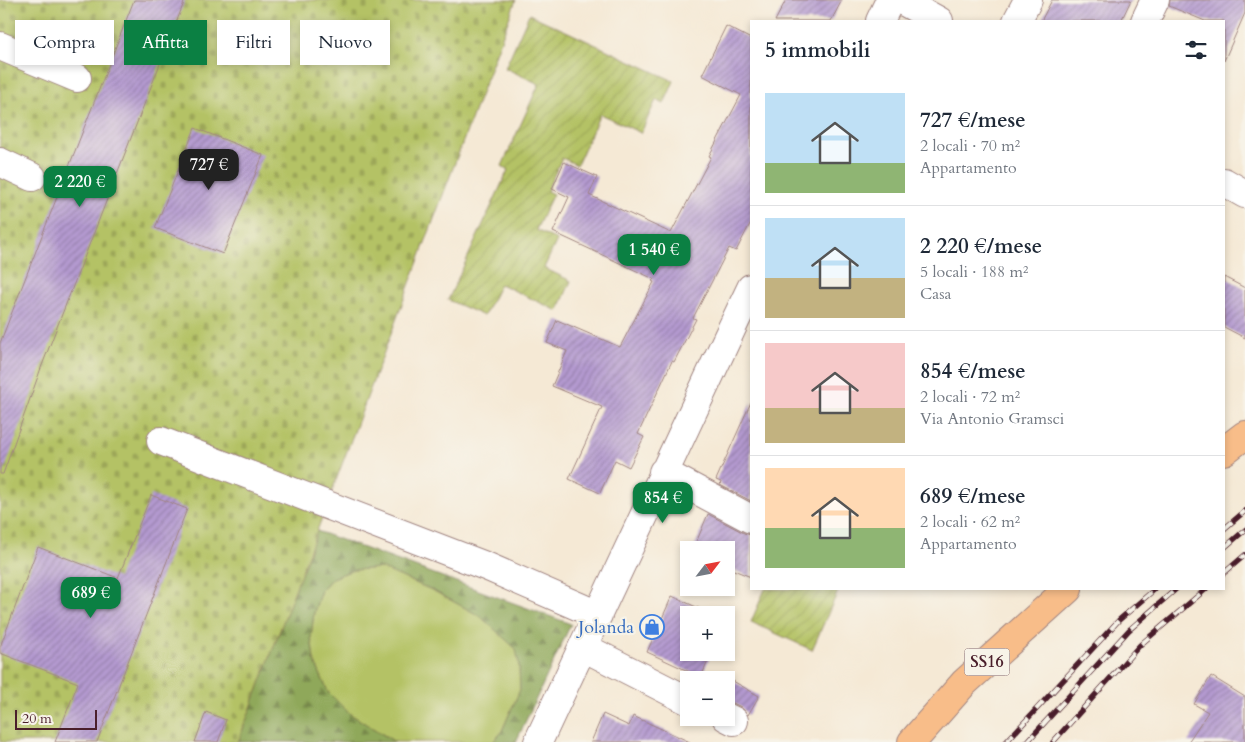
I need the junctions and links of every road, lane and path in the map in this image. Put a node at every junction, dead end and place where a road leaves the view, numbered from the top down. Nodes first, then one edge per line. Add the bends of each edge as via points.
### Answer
1 (890, 0) edge
2 (901, 0) edge
3 (1028, 0) edge
4 (1155, 0) edge
5 (880, 20) edge
6 (936, 20) edge
7 (1018, 20) edge
8 (1145, 20) edge
9 (0, 46) edge
10 (77, 78) dead end
11 (0, 162) edge
12 (32, 176) dead end
13 (1225, 183) edge
14 (1245, 194) edge
15 (750, 290) edge
16 (1245, 435) edge
17 (161, 441) dead end
18 (1225, 450) edge
19 (663, 472) junction
20 (750, 518) edge
21 (1067, 590) edge
22 (598, 615) junction
23 (583, 647) junction
24 (680, 696) edge
25 (538, 742) edge
26 (912, 742) edge

1 - 5 street
2 - 6 street
3 - 7 street
4 - 8 street
9 - 10 street
11 - 12 street
13 - 14 street
15 - 19 street
16 - 18 main road
17 - 22 street via 488,567
19 - 20 street
19 - 22 street
21 - 26 main road, SS16 via 964,682
22 - 23 street
23 - 24 street
23 - 25 street

